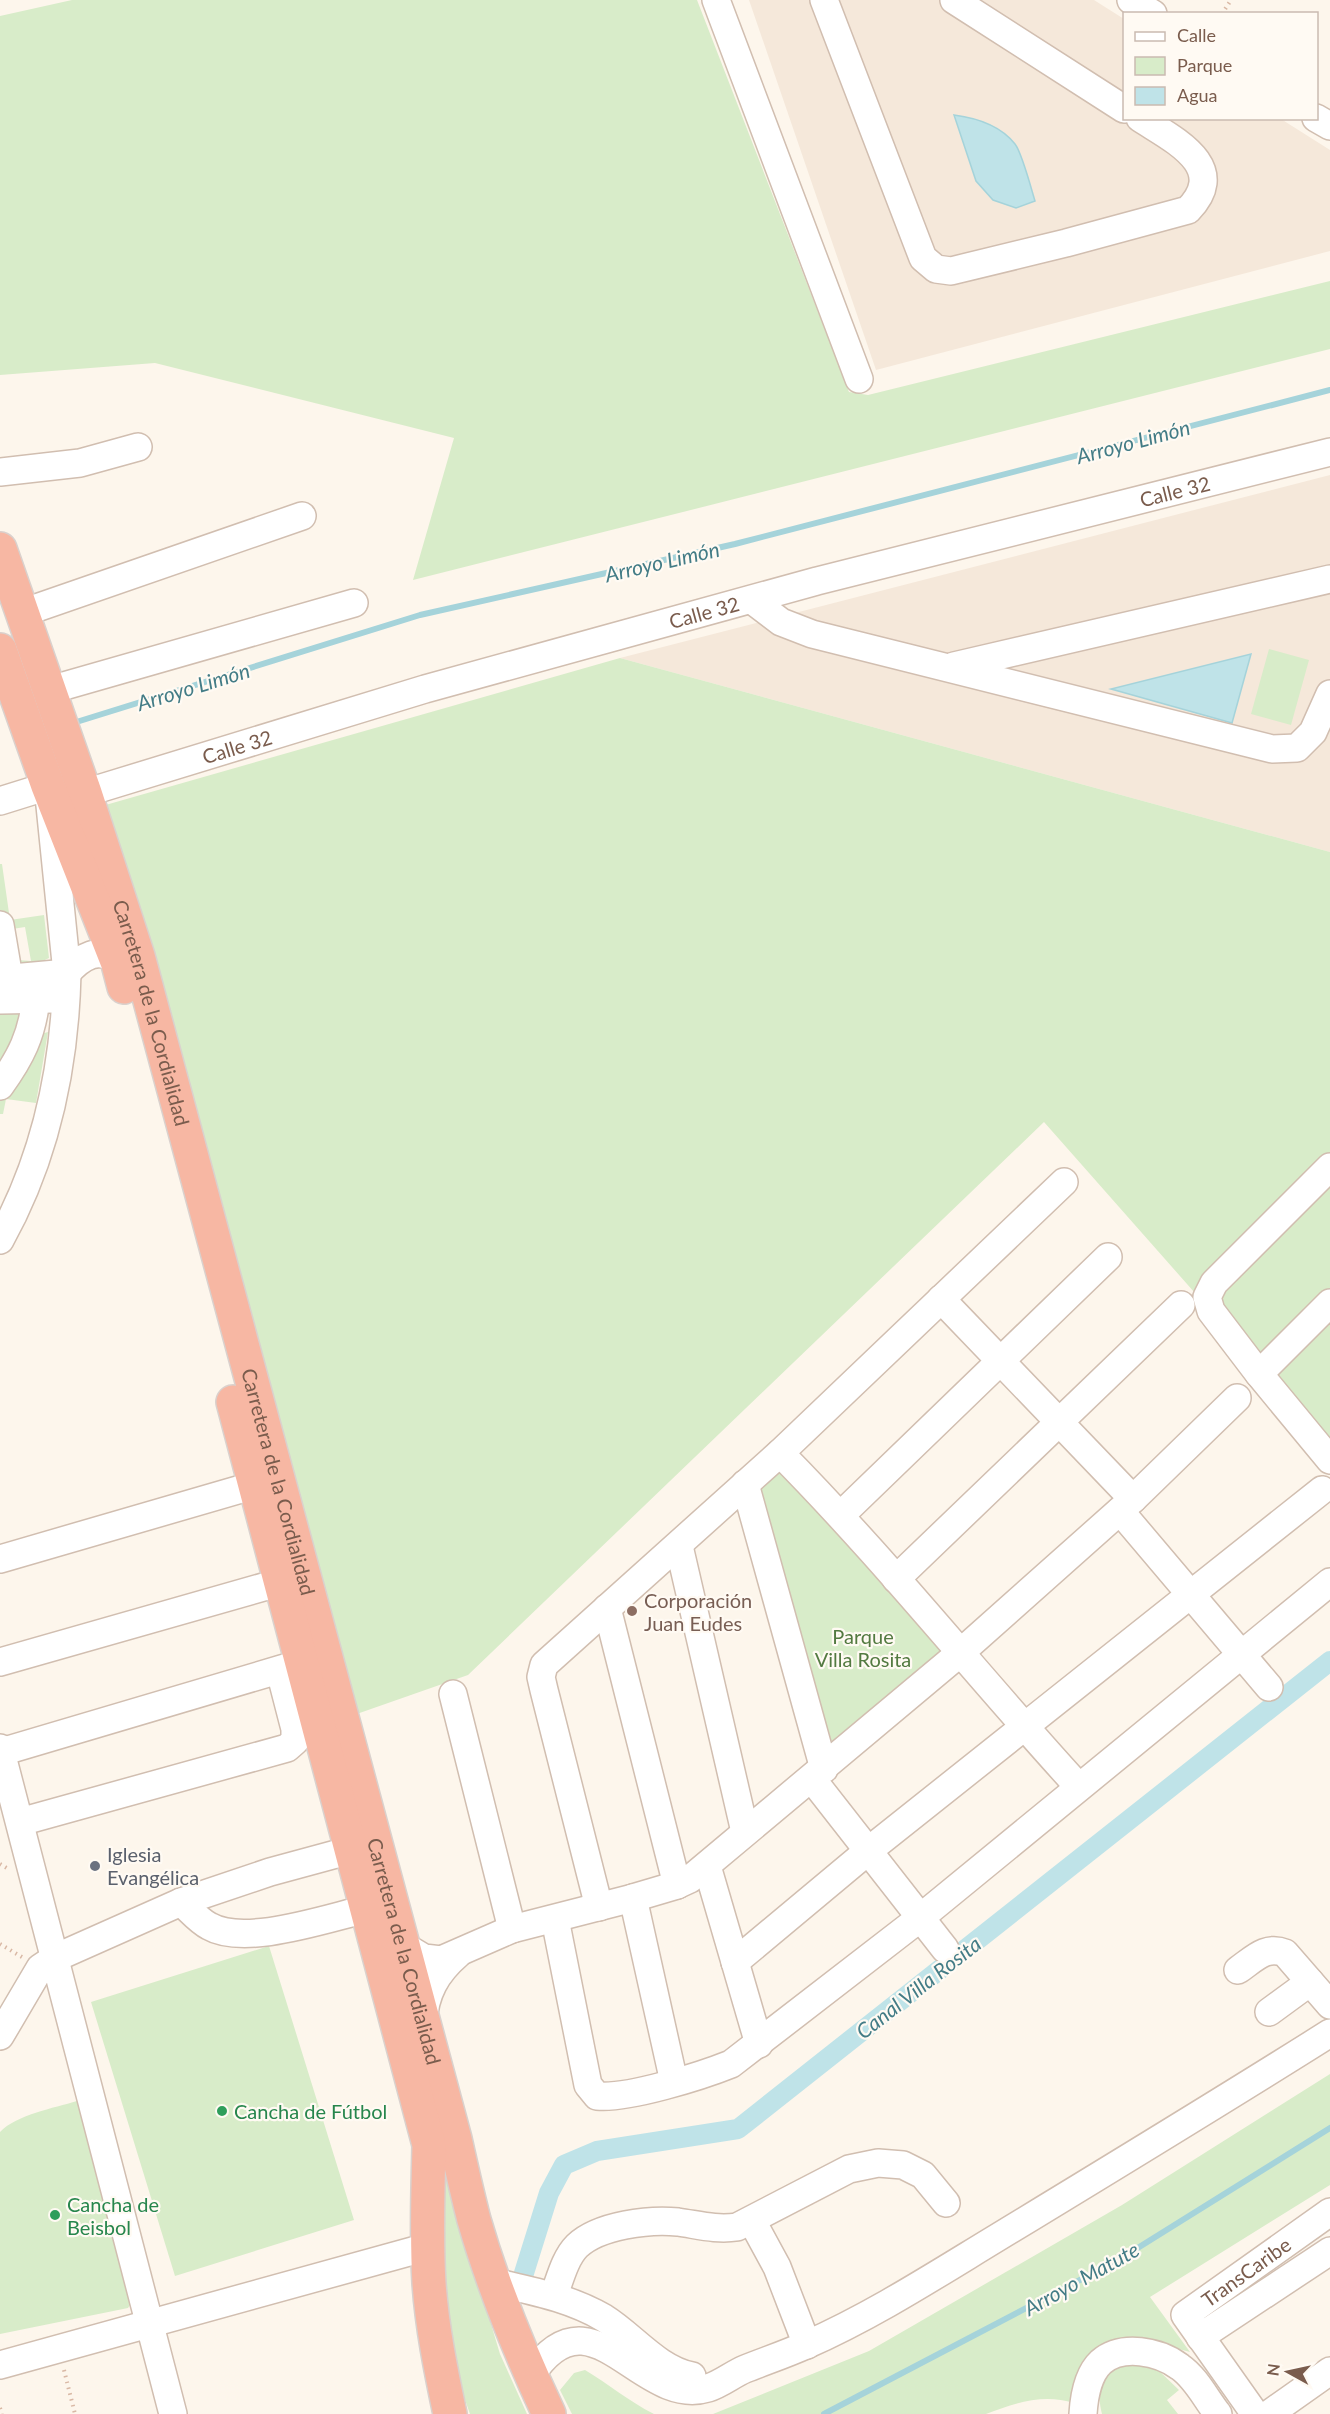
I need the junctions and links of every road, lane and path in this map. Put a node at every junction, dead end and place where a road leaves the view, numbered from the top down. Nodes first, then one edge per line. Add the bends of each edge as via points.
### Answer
1 (716, 0) edge
2 (824, 0) edge
3 (954, 0) edge
4 (1131, 0) edge
5 (1150, 12) edge
6 (1123, 108) edge
7 (1143, 120) edge
8 (859, 379) dead end
9 (138, 447) dead end
10 (1330, 452) edge
11 (0, 472) edge
12 (302, 516) dead end
13 (0, 549) edge
14 (1330, 579) edge
15 (752, 600) junction
16 (354, 603) dead end
17 (22, 613) junction
18 (1, 659) edge
19 (951, 667) junction
20 (50, 690) junction
21 (1330, 694) edge
22 (45, 776) junction
23 (85, 793) junction
24 (0, 801) edge
25 (0, 925) edge
26 (118, 964) junction
27 (3, 986) edge
28 (67, 986) junction
29 (36, 999) junction
30 (0, 1086) edge
31 (1330, 1167) edge
32 (1064, 1182) dead end
33 (0, 1240) edge
34 (1108, 1257) dead end
35 (941, 1299) junction
36 (1330, 1303) edge
37 (1181, 1305) dead end
38 (1000, 1362) junction
39 (1259, 1374) junction
40 (1237, 1398) dead end
41 (1059, 1421) junction
42 (780, 1453) junction
43 (1330, 1460) edge
44 (745, 1484) junction
45 (255, 1485) junction
46 (1322, 1490) dead end
47 (1127, 1505) junction
48 (841, 1515) junction
49 (679, 1546) junction
50 (0, 1559) edge
51 (896, 1579) junction
52 (281, 1582) junction
53 (1330, 1582) edge
54 (1191, 1595) junction
55 (607, 1608) junction
56 (960, 1653) junction
57 (1242, 1655) junction
58 (0, 1662) edge
59 (291, 1667) junction
60 (1269, 1687) dead end
61 (453, 1694) dead end
62 (1025, 1727) junction
63 (0, 1750) edge
64 (818, 1774) junction
65 (1079, 1787) junction
66 (103, 1818) dead end
67 (22, 1830) junction
68 (746, 1832) junction
69 (351, 1850) junction
70 (868, 1851) junction
71 (707, 1866) junction
72 (677, 1886) junction
73 (633, 1898) junction
74 (181, 1902) junction
75 (599, 1907) junction
76 (367, 1909) junction
77 (921, 1918) junction
78 (555, 1919) junction
79 (512, 1929) junction
80 (399, 1935) junction
81 (945, 1949) dead end
82 (458, 1954) junction
83 (55, 1958) junction
84 (735, 1962) junction
85 (1238, 1970) dead end
86 (1310, 1982) junction
87 (1330, 2005) edge
88 (1269, 2012) dead end
89 (423, 2022) junction
90 (1330, 2032) edge
91 (0, 2036) edge
92 (759, 2044) junction
93 (674, 2082) junction
94 (946, 2203) dead end
95 (1330, 2212) edge
96 (752, 2221) junction
97 (427, 2247) junction
98 (1330, 2251) edge
99 (494, 2282) junction
100 (554, 2295) junction
101 (148, 2324) junction
102 (1200, 2337) junction
103 (807, 2344) junction
104 (59, 2349) junction
105 (438, 2355) junction
106 (0, 2365) edge
107 (740, 2371) junction
108 (1330, 2371) edge
109 (531, 2375) junction
110 (0, 2408) edge
111 (2, 2414) edge
112 (75, 2414) edge
113 (173, 2414) edge
114 (450, 2414) edge
115 (460, 2414) edge
116 (542, 2414) edge
117 (549, 2414) edge
118 (1083, 2414) edge
119 (1218, 2414) edge
120 (1255, 2414) edge
121 (1269, 2414) edge

1 - 8 street
2 - 7 street via 923,258 936,269 951,271 1188,210 1202,183 1197,160 1189,150
3 - 6 street
4 - 5 street
9 - 11 street via 56,467
10 - 15 street, Calle 32
12 - 17 street
13 - 17 highway, Carretera de la Cordialidad
14 - 19 street
15 - 19 street via 781,621 812,634
15 - 23 street, Calle 32 via 425,689
16 - 20 street
17 - 20 highway, Carretera de la Cordialidad
18 - 22 highway, Carretera de la Cordialidad
19 - 21 street via 1272,749 1297,748 1313,732
20 - 23 highway, Carretera de la Cordialidad
22 - 24 street
22 - 26 highway, Carretera de la Cordialidad
22 - 28 street
23 - 80 highway, Carretera de la Cordialidad via 138,956
25 - 27 street
26 - 28 street via 107,955 92,954 78,960
26 - 45 highway, Carretera de la Cordialidad
27 - 28 street
27 - 29 street
28 - 29 street
28 - 33 street via 51,1110 38,1154
29 - 30 street via 33,1025 18,1060
31 - 39 street via 1214,1283 1207,1297 1211,1311
32 - 35 street
34 - 38 street
35 - 38 street
35 - 42 street
36 - 39 street
37 - 41 street
38 - 41 street
38 - 48 street
39 - 43 street
40 - 47 street
41 - 47 street
41 - 51 street
42 - 44 street
42 - 48 street
44 - 49 street
44 - 64 street
45 - 50 street
45 - 52 highway, Carretera de la Cordialidad
46 - 54 street
47 - 54 street
47 - 56 street
48 - 51 street
49 - 55 street
49 - 68 street
51 - 56 street
52 - 58 street
52 - 59 highway, Carretera de la Cordialidad
53 - 57 street
54 - 57 street
54 - 62 street
55 - 72 street
55 - 75 street via 544,1665 541,1677
56 - 62 street
56 - 64 street
57 - 60 street
57 - 65 street
59 - 63 street
59 - 67 street via 295,1729 294,1741 287,1748
59 - 69 highway, Carretera de la Cordialidad
61 - 79 street
62 - 65 street
62 - 70 street
63 - 67 street
64 - 68 street
64 - 70 street
65 - 77 street
66 - 67 street
67 - 83 street
68 - 71 street
69 - 74 street
69 - 76 highway, Carretera de la Cordialidad
70 - 77 street
70 - 84 street
71 - 72 street
71 - 84 street
72 - 73 street
73 - 75 street
73 - 93 street
74 - 76 street via 209,1926 232,1935 257,1935
74 - 83 street
75 - 78 street
76 - 97 highway, Carretera de la Cordialidad via 429,2145
77 - 81 street
77 - 92 street
78 - 79 street
78 - 93 street via 588,2085 597,2096 610,2097
79 - 82 street
80 - 82 street via 409,1949 424,1958 441,1960
80 - 89 highway, Carretera de la Cordialidad
82 - 89 street via 436,1977 424,2006
83 - 91 street via 40,1968
83 - 101 street
84 - 92 street
85 - 86 street via 1275,1949 1285,1953
86 - 87 street
86 - 88 street
89 - 99 highway, Carretera de la Cordialidad
90 - 103 street via 912,2290
92 - 93 street via 731,2064
94 - 96 street via 923,2175 903,2166 878,2163 849,2169
95 - 102 street, TransCaribe via 1185,2315
96 - 100 street via 722,2230 678,2222 633,2224 592,2235 577,2246 568,2260
96 - 103 street via 777,2267
97 - 101 street
97 - 105 highway, Carretera de la Cordialidad
98 - 102 street, TransCaribe
99 - 100 street
99 - 109 highway, Carretera de la Cordialidad
100 - 107 street via 603,2318 683,2375 714,2377
101 - 104 street
101 - 113 street
102 - 120 street, TransCaribe
103 - 107 street
104 - 106 street
104 - 112 path
105 - 114 highway, Carretera de la Cordialidad
105 - 115 highway
107 - 109 street via 708,2388 677,2388 648,2376 596,2343 578,2342 554,2350
108 - 121 street
109 - 116 highway
109 - 117 highway, Carretera de la Cordialidad
110 - 111 path
118 - 119 street via 1091,2378 1101,2362 1120,2352 1144,2352 1180,2366

